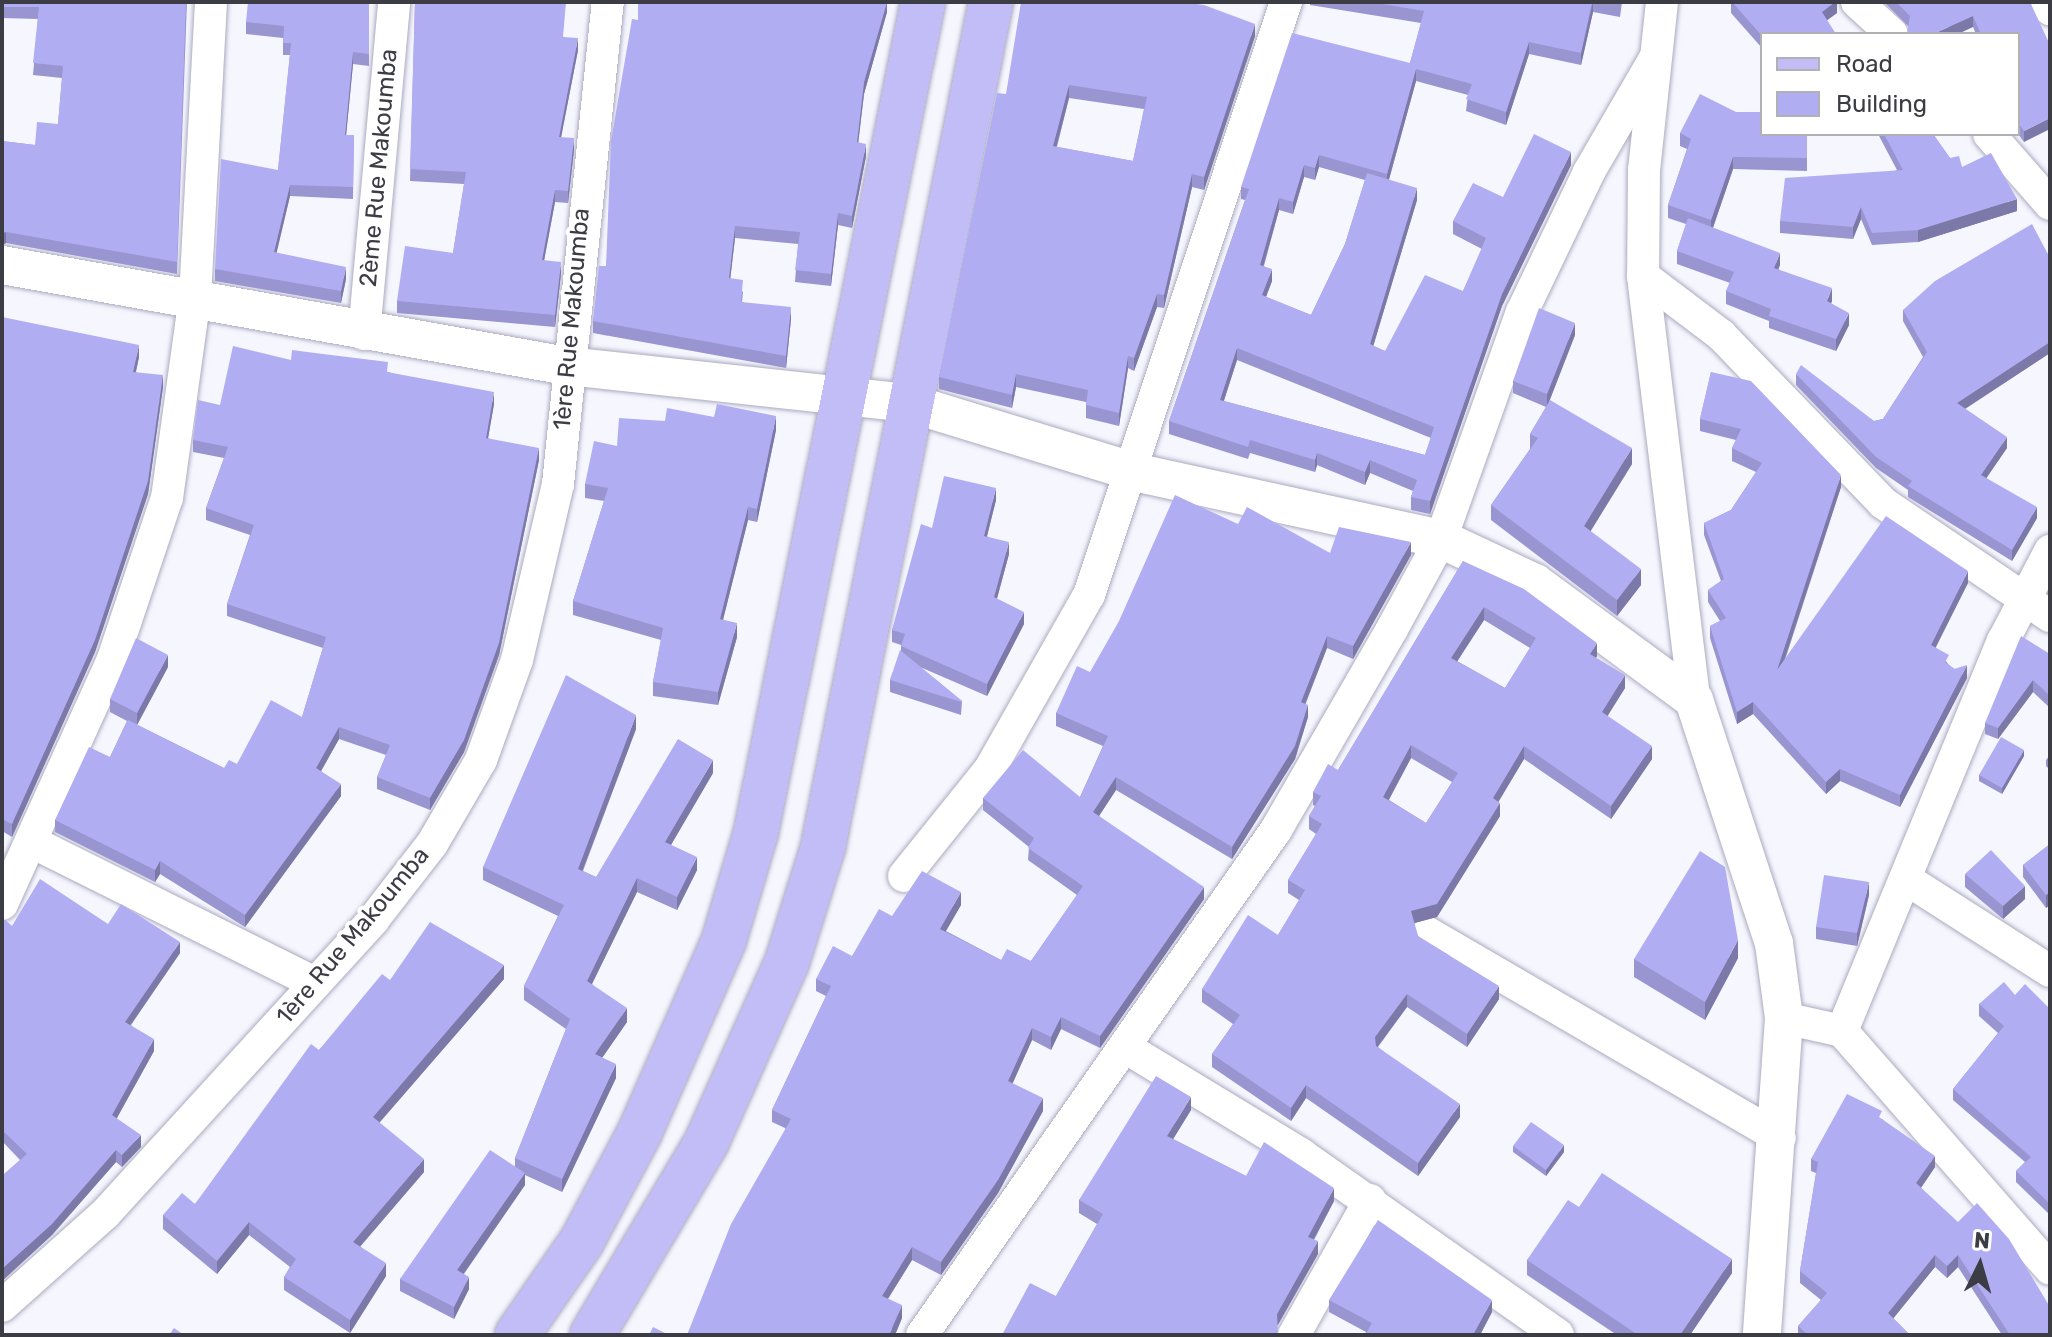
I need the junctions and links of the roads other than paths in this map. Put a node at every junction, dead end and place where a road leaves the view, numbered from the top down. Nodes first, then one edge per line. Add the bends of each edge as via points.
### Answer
1 (211, 2) edge
2 (394, 2) edge
3 (608, 2) edge
4 (923, 2) edge
5 (991, 2) edge
6 (1286, 2) edge
7 (1662, 2) edge
8 (1857, 2) edge
9 (2047, 2) edge
10 (2050, 9) edge
11 (1890, 32) edge
12 (1655, 58) junction
13 (1991, 136) edge
14 (2050, 204) edge
15 (2, 265) edge
16 (1643, 276) junction
17 (195, 297) junction
18 (364, 334) junction
19 (567, 366) junction
20 (846, 398) junction
21 (909, 403) junction
22 (1134, 472) junction
23 (1441, 539) junction
24 (2050, 551) edge
25 (2038, 608) edge
26 (1694, 700) junction
27 (32, 842) junction
28 (904, 876) dead end
29 (1909, 881) junction
30 (2, 904) edge
31 (1428, 933) dead end
32 (2050, 971) edge
33 (315, 983) junction
34 (1784, 1018) junction
35 (1842, 1031) junction
36 (1128, 1049) junction
37 (1780, 1138) junction
38 (1370, 1200) junction
39 (2050, 1269) edge
40 (2, 1306) edge
41 (517, 1335) edge
42 (592, 1335) edge
43 (922, 1335) edge
44 (1294, 1335) edge
45 (1558, 1335) edge
46 (1762, 1335) edge

1 - 17 street
2 - 18 street, 2ème Rue Makoumba
3 - 19 street, 1ère Rue Makoumba
4 - 20 main road
5 - 21 main road
6 - 22 street
7 - 12 street
8 - 11 street
9 - 10 street
12 - 16 street
12 - 23 street via 1589,172 1522,312
13 - 14 street
15 - 17 street
16 - 25 street via 1721,335 1883,503
16 - 26 street
17 - 18 street
17 - 27 street via 167,498 113,659
18 - 19 street
19 - 20 street
19 - 33 street, 1ère Rue Makoumba via 546,551 481,760 432,844
20 - 21 street
20 - 41 main road via 756,832 724,940 639,1134 582,1241
21 - 22 street
21 - 42 main road via 823,847 787,962 707,1141
22 - 23 street
22 - 28 street via 1089,595 1034,700 953,822
23 - 26 street via 1535,583
23 - 36 street via 1276,830
24 - 25 street
25 - 29 street via 1949,769
26 - 34 street via 1774,943
27 - 30 street
27 - 33 street
29 - 32 street
29 - 35 street
31 - 37 street
33 - 40 street, 1ère Rue Makoumba via 105,1214
34 - 35 street
34 - 37 street
35 - 39 street
36 - 38 street
36 - 43 street
37 - 46 street
38 - 44 street
38 - 45 street

